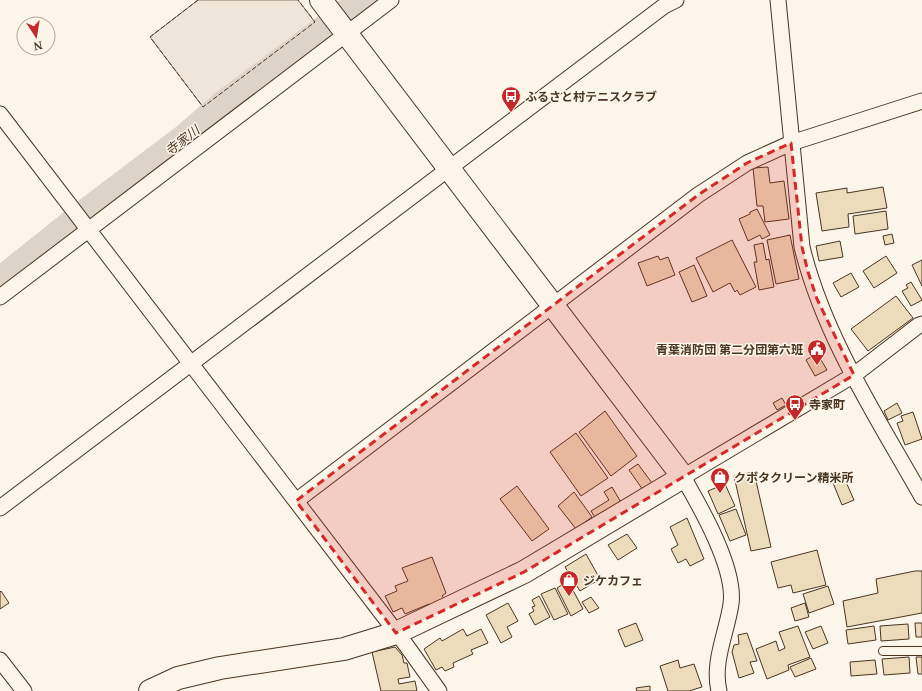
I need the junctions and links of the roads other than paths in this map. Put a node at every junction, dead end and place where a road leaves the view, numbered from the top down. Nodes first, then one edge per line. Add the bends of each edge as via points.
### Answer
1 (321, 0) edge
2 (391, 0) edge
3 (676, 0) edge
4 (778, 0) edge
5 (341, 26) junction
6 (922, 102) edge
7 (0, 114) edge
8 (791, 143) junction
9 (450, 168) junction
10 (83, 223) junction
11 (0, 297) edge
12 (553, 306) junction
13 (922, 324) edge
14 (191, 364) junction
15 (854, 375) junction
16 (684, 477) junction
17 (922, 497) edge
18 (296, 501) junction
19 (0, 508) edge
20 (396, 633) junction
21 (883, 651) dead end
22 (922, 651) edge
23 (0, 660) edge
24 (24, 691) edge
25 (150, 691) edge
26 (439, 691) edge
27 (719, 691) edge

1 - 5 street
2 - 5 street
3 - 9 street via 664,6
4 - 8 street
5 - 9 street
5 - 10 street
6 - 8 street
7 - 10 street
8 - 12 street via 747,163 698,195
8 - 15 street via 802,247 808,272 817,299
9 - 12 street
9 - 14 street
10 - 11 street
10 - 14 street
12 - 16 street
12 - 18 street
13 - 15 street
14 - 18 street
14 - 19 street
15 - 16 street
15 - 17 street
16 - 20 street via 524,572
16 - 27 street via 713,531 728,570 731,602 719,663
18 - 20 street
20 - 25 street via 344,649 220,668 178,678
20 - 26 street
21 - 22 lane
23 - 24 street

